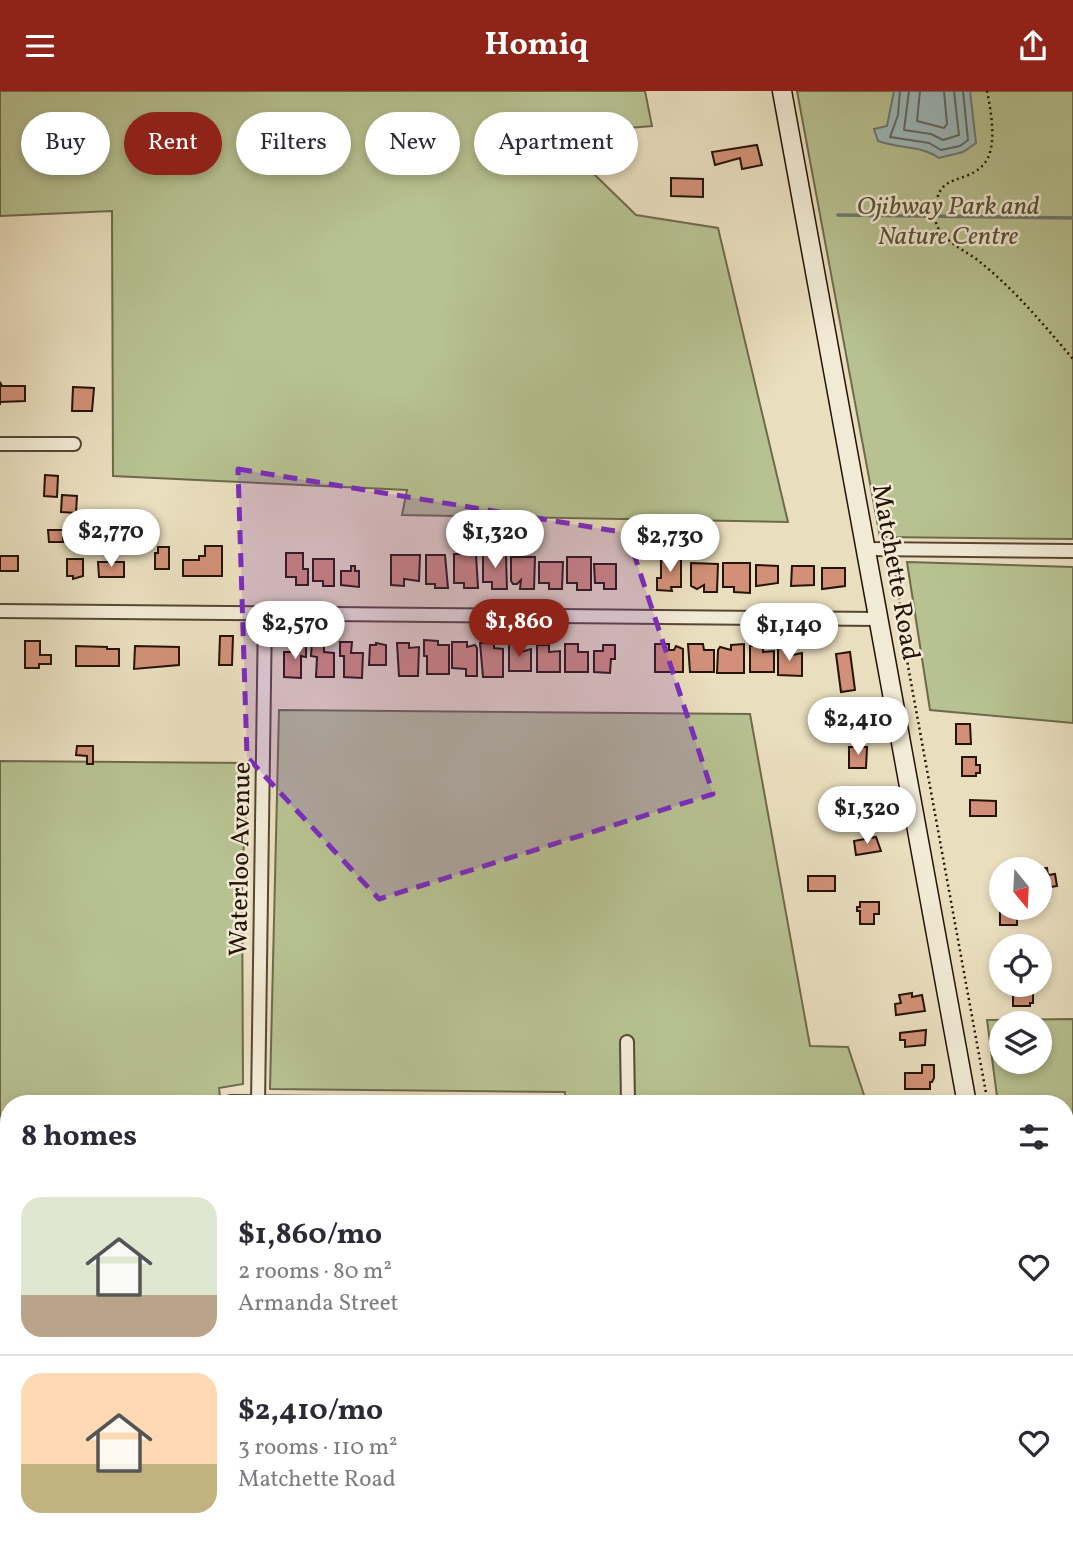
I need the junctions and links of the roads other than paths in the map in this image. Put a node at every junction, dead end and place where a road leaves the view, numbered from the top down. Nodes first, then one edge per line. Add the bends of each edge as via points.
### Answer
1 (782, 91) edge
2 (0, 444) edge
3 (74, 445) dead end
4 (867, 549) junction
5 (1073, 551) edge
6 (0, 611) edge
7 (265, 614) junction
8 (879, 619) junction
9 (627, 1042) dead end
10 (258, 1095) edge
11 (628, 1095) edge
12 (965, 1095) edge

1 - 4 street, Matchette Road
2 - 3 street
4 - 5 street
4 - 8 street, Matchette Road
6 - 7 street
7 - 8 street
7 - 10 street, Waterloo Avenue
8 - 12 street, Matchette Road
9 - 11 street

